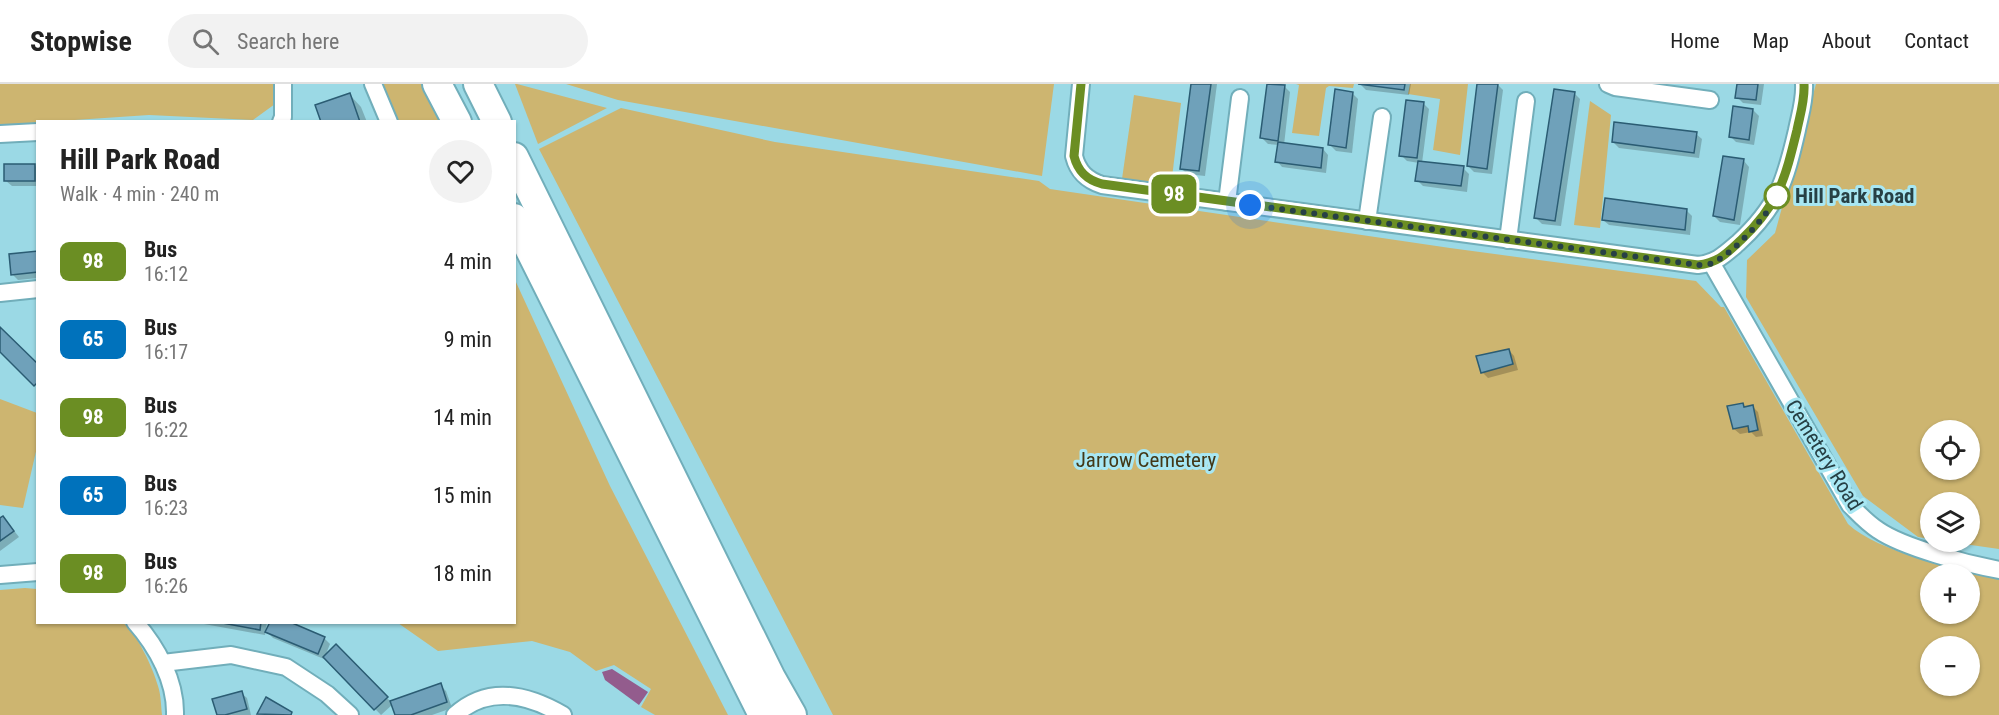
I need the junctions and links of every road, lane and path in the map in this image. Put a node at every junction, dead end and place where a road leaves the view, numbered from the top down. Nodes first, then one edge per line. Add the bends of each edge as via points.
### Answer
1 (283, 84) edge
2 (373, 84) edge
3 (437, 84) edge
4 (449, 84) edge
5 (478, 84) edge
6 (492, 84) edge
7 (1081, 84) edge
8 (1608, 84) edge
9 (1804, 84) edge
10 (1240, 98) dead end
11 (1710, 100) dead end
12 (1526, 101) dead end
13 (1382, 117) dead end
14 (282, 120) edge
15 (388, 120) edge
16 (456, 120) edge
17 (467, 120) edge
18 (496, 120) edge
19 (507, 120) edge
20 (36, 132) edge
21 (0, 134) edge
22 (516, 154) edge
23 (516, 170) edge
24 (1227, 202) junction
25 (1367, 221) junction
26 (524, 223) edge
27 (1508, 240) junction
28 (1712, 264) junction
29 (36, 289) edge
30 (0, 293) edge
31 (1999, 570) edge
32 (36, 572) edge
33 (0, 574) edge
34 (137, 624) edge
35 (163, 663) junction
36 (175, 715) edge
37 (350, 715) edge
38 (454, 715) edge
39 (562, 715) edge
40 (763, 715) edge
41 (792, 715) edge

1 - 14 street
2 - 15 street
3 - 16 highway
4 - 17 highway
5 - 18 highway
6 - 19 highway
7 - 24 street via 1074,156 1076,165 1091,181
8 - 11 street
9 - 28 street via 1790,160 1776,198 1755,227
10 - 24 street
12 - 27 street
13 - 25 street
20 - 21 street
22 - 26 highway
23 - 26 highway
24 - 25 street
25 - 27 street
26 - 40 highway
26 - 41 highway
27 - 28 street
28 - 31 street, Cemetery Road via 1850,505 1880,532 1947,557
29 - 30 street
32 - 33 street
34 - 35 street
35 - 36 street via 176,700
35 - 37 street via 231,655 286,667
38 - 39 street via 473,703 508,694 535,701

